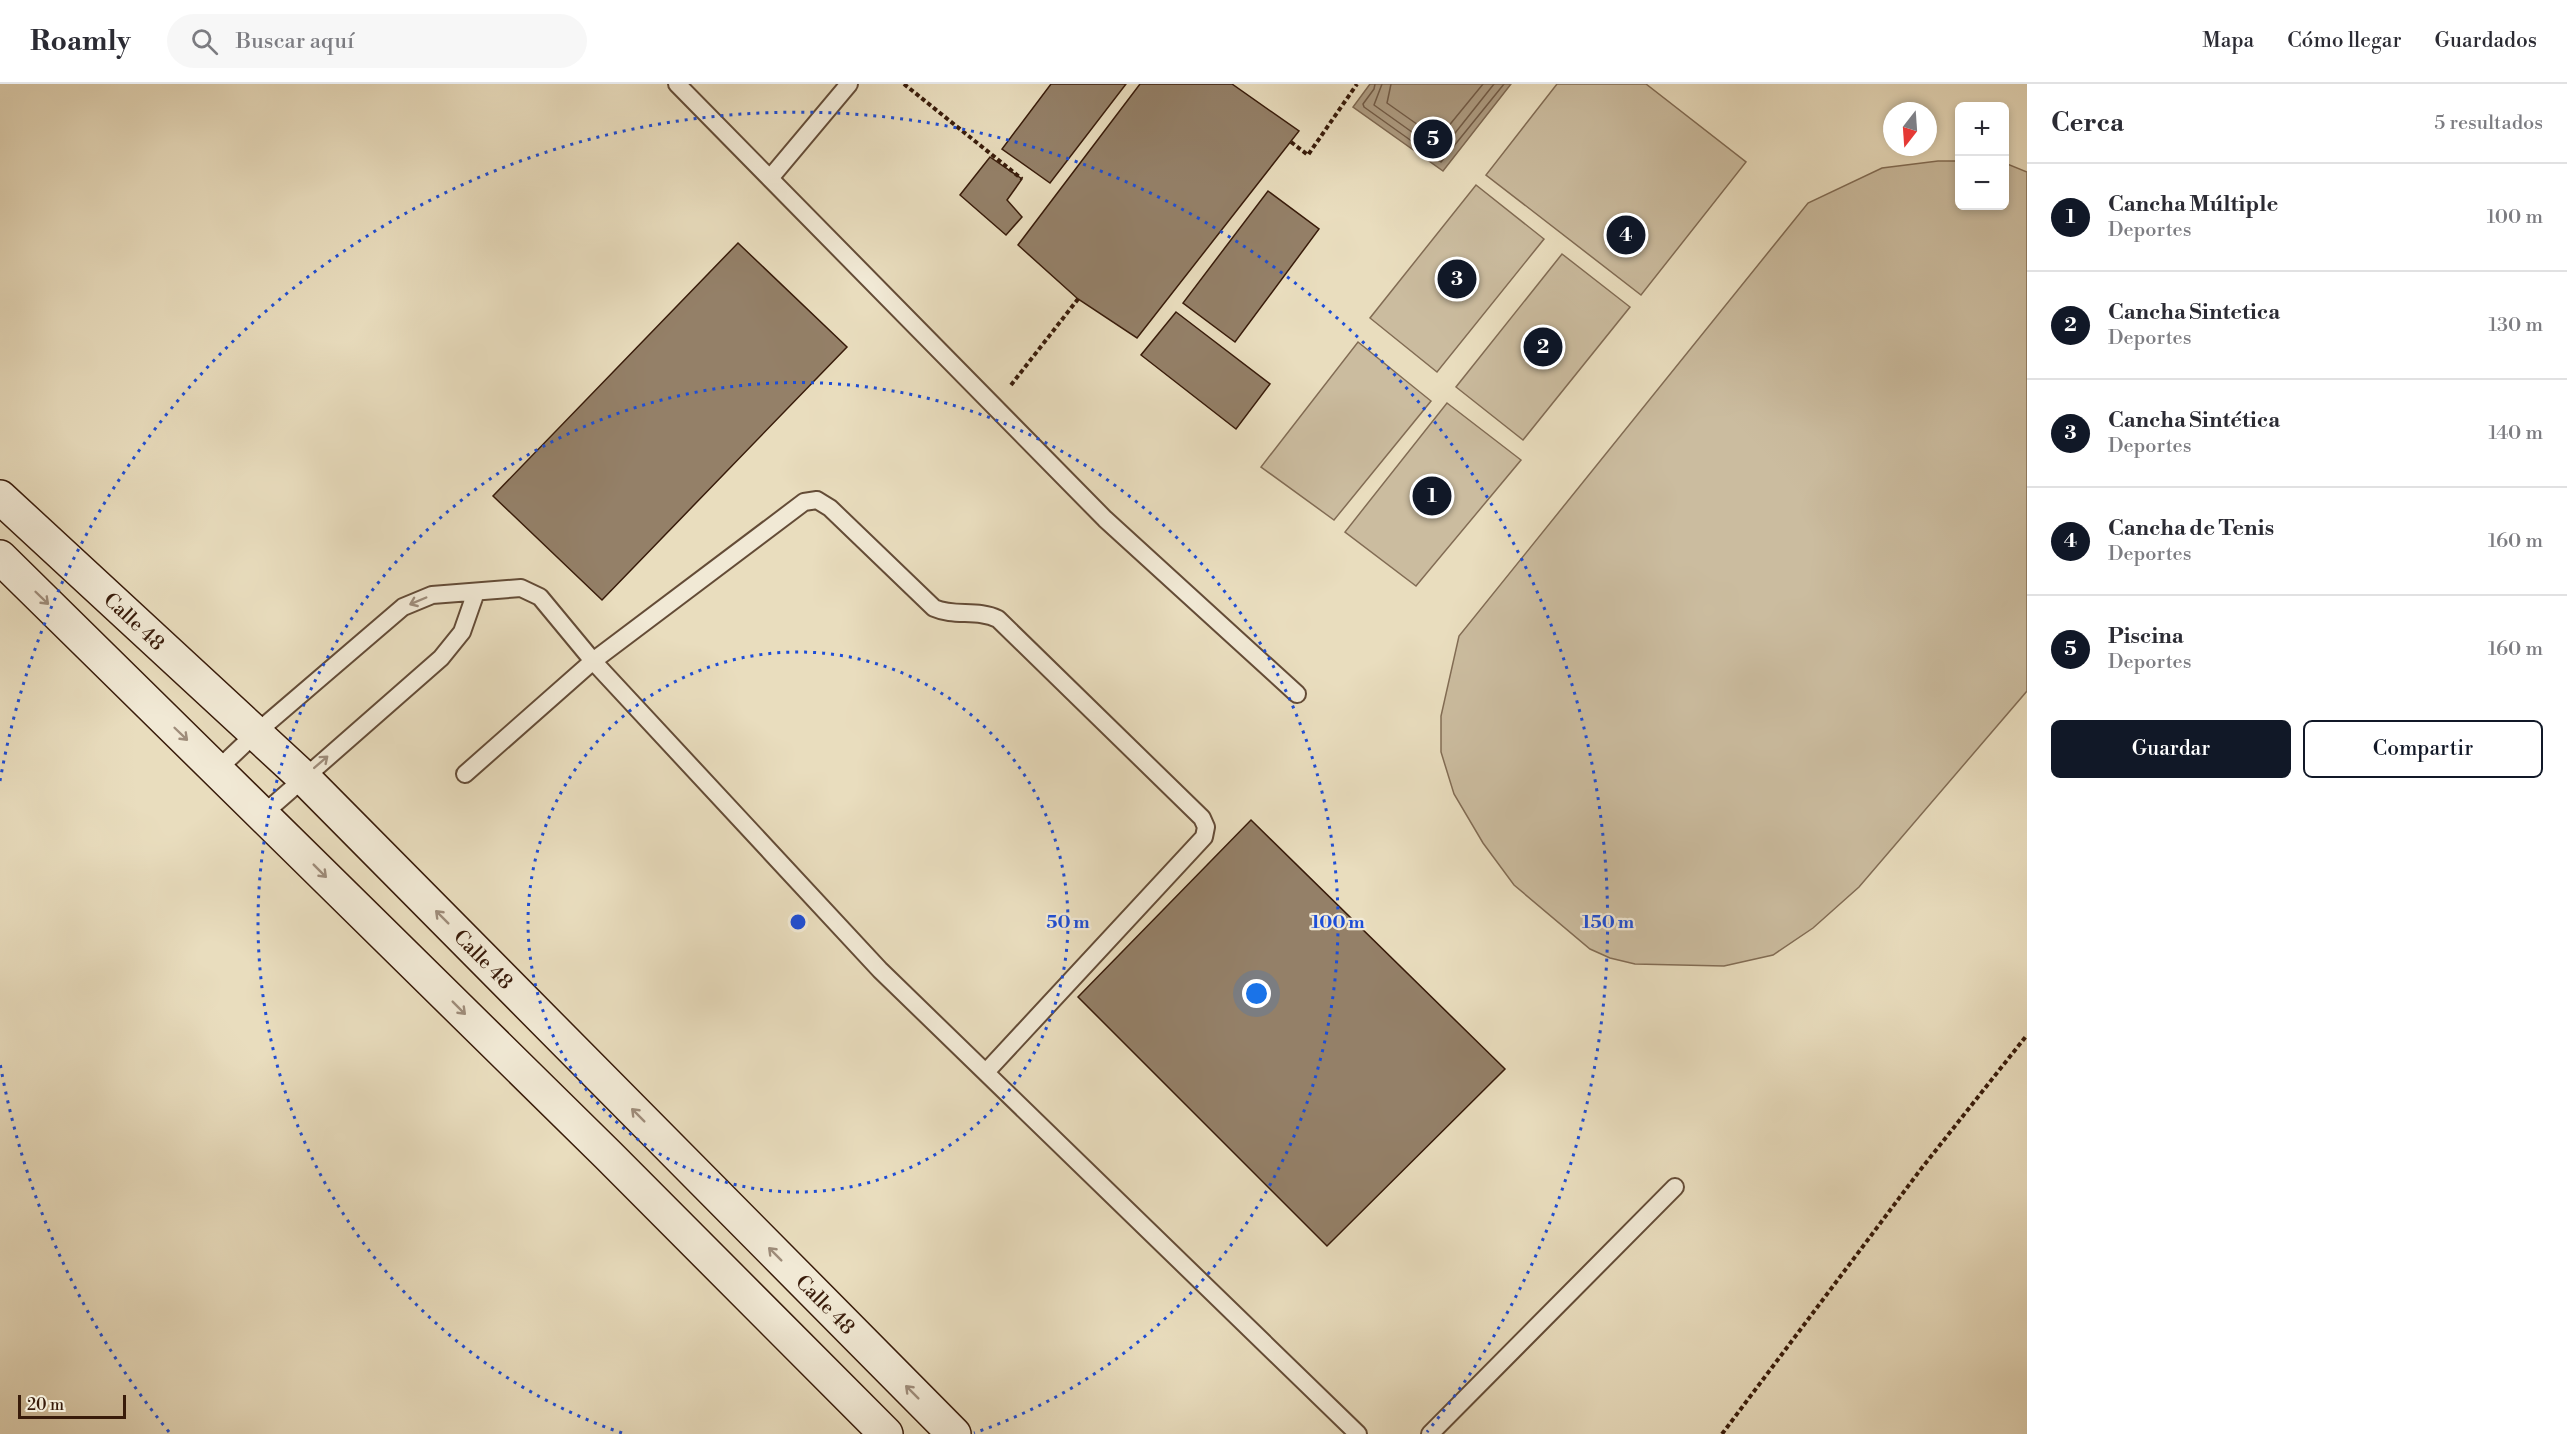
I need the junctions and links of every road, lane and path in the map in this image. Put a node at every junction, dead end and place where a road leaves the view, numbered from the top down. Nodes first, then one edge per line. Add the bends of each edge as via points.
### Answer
1 (677, 84) edge
2 (849, 84) edge
3 (904, 84) edge
4 (1357, 84) edge
5 (1291, 142) dead end
6 (771, 177) junction
7 (1022, 179) dead end
8 (1078, 298) dead end
9 (993, 406) junction
10 (0, 497) edge
11 (0, 557) edge
12 (476, 592) junction
13 (593, 661) junction
14 (1297, 694) dead end
15 (256, 734) junction
16 (218, 770) junction
17 (465, 774) dead end
18 (303, 777) junction
19 (262, 815) junction
20 (2027, 1035) edge
21 (986, 1072) junction
22 (1675, 1187) dead end
23 (886, 1434) edge
24 (954, 1434) edge
25 (1358, 1434) edge
26 (1430, 1434) edge
27 (1722, 1434) edge

1 - 6 lane
2 - 6 lane
3 - 7 path
4 - 5 path via 1308,155
6 - 9 lane
8 - 9 path
9 - 14 lane via 1105,519
10 - 15 main road, Calle 48
11 -> 16 main road
12 - 13 lane via 521,588 540,597
12 -> 15 lane via 432,595 404,607
18 -> 12 lane via 441,658 462,632
13 - 17 lane
13 - 21 lane via 880,970
13 - 21 lane via 804,502 818,500 934,608 946,614 989,614 998,619 1202,818 1206,827 1204,837
15 - 16 lane
15 - 18 main road, Calle 48
16 - 19 main road
18 - 19 lane
24 -> 18 main road, Calle 48
19 -> 23 main road
20 - 27 path
21 - 25 lane
22 - 26 lane

